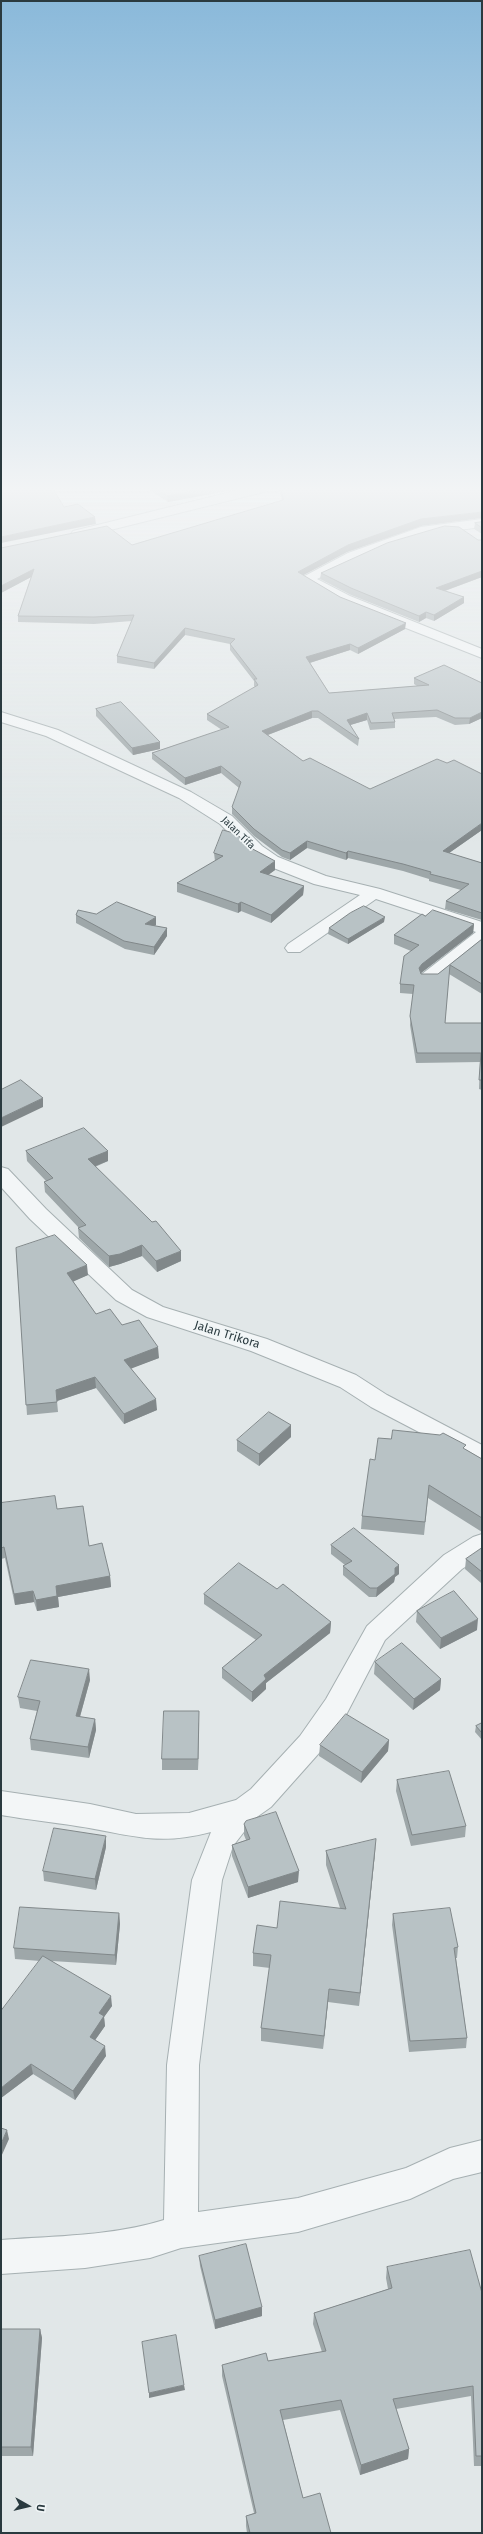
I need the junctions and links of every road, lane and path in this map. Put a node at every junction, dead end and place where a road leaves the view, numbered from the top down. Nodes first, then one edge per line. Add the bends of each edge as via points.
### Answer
1 (366, 607) edge
2 (482, 654) edge
3 (1, 717) edge
4 (374, 894) junction
5 (482, 928) edge
6 (482, 936) edge
7 (294, 948) dead end
8 (429, 978) edge
9 (1, 1174) edge
10 (482, 1456) edge
11 (482, 1544) edge
12 (1, 1803) edge
13 (244, 1810) junction
14 (482, 2156) edge
15 (181, 2231) junction
16 (1, 2258) edge

1 - 2 street
3 - 4 street, Jalan Tifa via 52,733 185,796 226,820 256,850 272,861 320,880
4 - 5 street, Jalan Tifa
4 - 7 street
6 - 8 street
9 - 10 street, Jalan Trikora via 38,1214 124,1294 155,1312 259,1345 348,1381 379,1401
11 - 13 street via 454,1562 376,1633 336,1708 310,1744 261,1798
12 - 13 street via 90,1816 136,1826 162,1827 189,1825
13 - 15 street via 221,1840 207,1880 183,2065
14 - 15 street via 450,2164 410,2183 298,2215
15 - 16 street via 150,2241 85,2251

